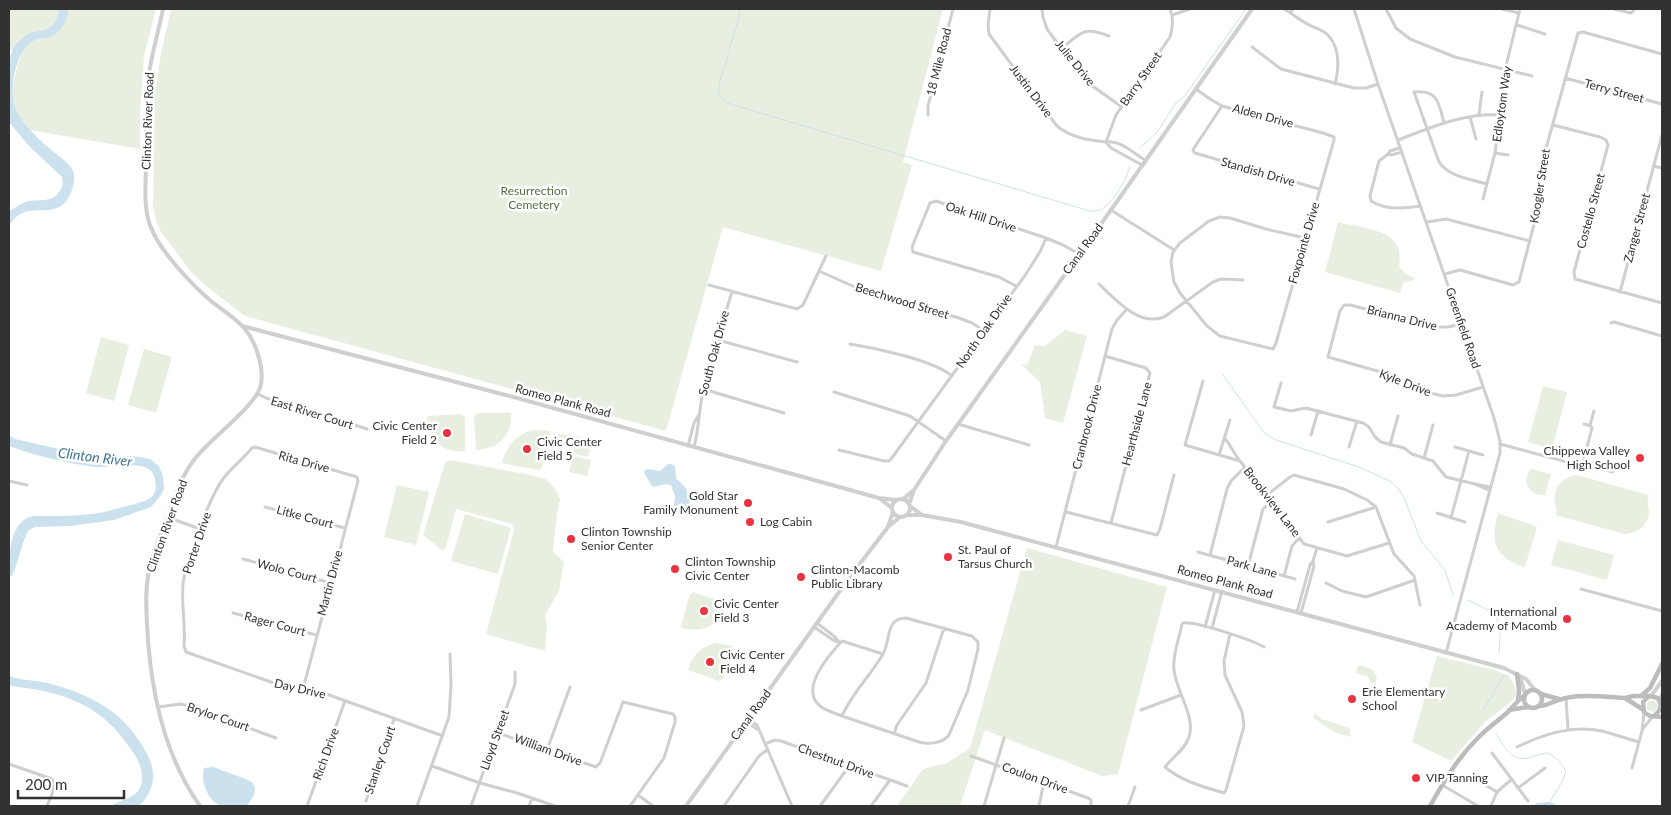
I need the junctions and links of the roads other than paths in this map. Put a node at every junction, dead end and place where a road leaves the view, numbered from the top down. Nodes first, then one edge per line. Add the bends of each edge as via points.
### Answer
1 (164, 9) edge
2 (953, 9) edge
3 (990, 9) edge
4 (1042, 9) edge
5 (1170, 9) edge
6 (1190, 9) edge
7 (1252, 9) edge
8 (1284, 9) edge
9 (1293, 9) edge
10 (1354, 9) edge
11 (1386, 9) edge
12 (1502, 9) edge
13 (1614, 9) edge
14 (1635, 9) edge
15 (1520, 11) edge
16 (1290, 12) junction
17 (1172, 14) junction
18 (1517, 25) junction
19 (1545, 34) dead end
20 (1110, 36) dead end
21 (1252, 46) dead end
22 (1062, 48) junction
23 (1662, 54) edge
24 (1505, 70) junction
25 (1532, 76) dead end
26 (1565, 78) junction
27 (1335, 84) junction
28 (1378, 84) junction
29 (1195, 88) junction
30 (1482, 92) dead end
31 (1662, 104) edge
32 (1122, 106) junction
33 (1222, 106) junction
34 (1479, 114) junction
35 (928, 115) dead end
36 (1501, 115) junction
37 (1470, 117) junction
38 (1444, 123) junction
39 (1553, 125) junction
40 (1427, 129) junction
41 (1662, 135) edge
42 (1334, 137) joint
43 (1398, 140) junction
44 (1476, 140) dead end
45 (1106, 142) junction
46 (1401, 150) junction
47 (1495, 152) junction
48 (1135, 154) junction
49 (1508, 155) dead end
50 (1132, 159) junction
51 (1145, 160) junction
52 (1142, 165) junction
53 (1653, 166) junction
54 (1662, 168) edge
55 (1487, 184) junction
56 (1320, 189) junction
57 (1484, 199) dead end
58 (1420, 206) junction
59 (1111, 210) junction
60 (1427, 222) junction
61 (1046, 238) junction
62 (1306, 238) junction
63 (1530, 241) junction
64 (1174, 250) junction
65 (1079, 254) junction
66 (826, 256) dead end
67 (819, 271) junction
68 (1445, 274) junction
69 (1243, 280) dead end
70 (1099, 284) dead end
71 (709, 285) dead end
72 (1016, 286) junction
73 (732, 291) junction
74 (1620, 292) junction
75 (1186, 301) junction
76 (1662, 303) edge
77 (1126, 310) junction
78 (1611, 323) dead end
79 (1461, 324) junction
80 (242, 326) junction
81 (984, 331) junction
82 (1662, 336) edge
83 (718, 340) junction
84 (850, 344) dead end
85 (1105, 356) junction
86 (1328, 357) joint
87 (797, 362) dead end
88 (952, 376) junction
89 (1203, 381) dead end
90 (1281, 383) dead end
91 (1483, 387) junction
92 (703, 390) junction
93 (834, 392) dead end
94 (258, 394) junction
95 (1318, 411) junction
96 (1594, 411) dead end
97 (784, 413) dead end
98 (698, 416) junction
99 (1398, 416) dead end
100 (1230, 420) dead end
101 (1357, 421) junction
102 (920, 422) junction
103 (958, 424) junction
104 (1584, 424) dead end
105 (1433, 425) dead end
106 (1591, 427) junction
107 (367, 429) dead end
108 (1311, 435) dead end
109 (1224, 438) junction
110 (946, 441) junction
111 (1500, 444) junction
112 (1029, 445) dead end
113 (1390, 445) junction
114 (688, 446) junction
115 (694, 447) junction
116 (1349, 447) dead end
117 (1455, 447) dead end
118 (252, 448) joint
119 (838, 450) dead end
120 (1469, 451) junction
121 (1219, 455) junction
122 (1483, 455) dead end
123 (1424, 458) junction
124 (1240, 461) junction
125 (1582, 464) junction
126 (1244, 466) junction
127 (1613, 472) dead end
128 (357, 476) joint
129 (1174, 476) dead end
130 (9, 481) edge
131 (1461, 481) junction
132 (27, 485) dead end
133 (1489, 489) junction
134 (914, 490) junction
135 (1267, 495) junction
136 (879, 498) junction
137 (903, 499) junction
138 (896, 500) junction
139 (1272, 501) junction
140 (909, 505) junction
141 (264, 507) dead end
142 (1376, 507) junction
143 (893, 510) junction
144 (1066, 512) junction
145 (1437, 513) dead end
146 (906, 515) junction
147 (922, 515) junction
148 (900, 516) junction
149 (168, 517) junction
150 (1451, 518) junction
151 (1328, 522) dead end
152 (1465, 522) dead end
153 (1111, 523) junction
154 (888, 527) junction
155 (345, 528) junction
156 (200, 529) junction
157 (1299, 538) junction
158 (1389, 543) junction
159 (1056, 547) junction
160 (1317, 548) junction
161 (1198, 552) dead end
162 (1210, 555) junction
163 (243, 560) dead end
164 (1313, 561) junction
165 (1248, 566) junction
166 (1284, 576) junction
167 (1295, 579) dead end
168 (1416, 580) junction
169 (331, 583) junction
170 (1326, 583) dead end
171 (1304, 587) junction
172 (1581, 588) dead end
173 (1308, 589) junction
174 (1216, 590) junction
175 (1222, 591) junction
176 (1420, 604) dead end
177 (1662, 611) edge
178 (1299, 612) junction
179 (233, 613) dead end
180 (817, 623) junction
181 (814, 627) junction
182 (1205, 627) junction
183 (944, 628) junction
184 (1212, 628) junction
185 (1230, 634) junction
186 (316, 635) junction
187 (840, 643) junction
188 (1264, 647) dead end
189 (186, 652) joint
190 (1446, 653) junction
191 (450, 654) dead end
192 (883, 654) junction
193 (1662, 664) edge
194 (515, 672) dead end
195 (1519, 675) junction
196 (1662, 681) edge
197 (570, 687) dead end
198 (303, 689) junction
199 (1535, 690) junction
200 (1541, 694) junction
201 (1662, 694) edge
202 (1181, 695) junction
203 (1525, 695) junction
204 (1641, 696) junction
205 (1650, 696) junction
206 (1566, 698) junction
207 (1625, 698) junction
208 (1518, 700) junction
209 (1559, 700) junction
210 (345, 701) junction
211 (1661, 705) edge
212 (1540, 706) junction
213 (158, 707) junction
214 (1528, 707) junction
215 (1141, 710) dead end
216 (1509, 710) junction
217 (1643, 710) junction
218 (842, 716) junction
219 (1653, 716) junction
220 (1662, 717) edge
221 (394, 719) junction
222 (747, 720) junction
223 (1568, 729) junction
224 (1642, 731) junction
225 (498, 733) junction
226 (894, 734) junction
227 (443, 736) junction
228 (276, 738) dead end
229 (1004, 738) dead end
230 (1639, 742) junction
231 (765, 744) junction
232 (1517, 747) dead end
233 (548, 750) junction
234 (767, 750) junction
235 (1492, 753) dead end
236 (971, 756) dead end
237 (9, 764) edge
238 (996, 764) junction
239 (432, 766) junction
240 (850, 766) junction
241 (1545, 768) dead end
242 (1632, 768) dead end
243 (1470, 776) dead end
244 (1512, 779) junction
245 (890, 780) junction
246 (1044, 782) junction
247 (480, 783) junction
248 (1442, 785) junction
249 (907, 786) dead end
250 (1135, 787) dead end
251 (1518, 788) junction
252 (1497, 792) junction
253 (638, 795) junction
254 (532, 798) junction
255 (366, 801) dead end
256 (1528, 801) dead end
257 (47, 806) edge
258 (200, 806) edge
259 (308, 806) edge
260 (417, 806) edge
261 (471, 806) edge
262 (529, 806) edge
263 (556, 806) edge
264 (630, 806) edge
265 (654, 806) edge
266 (686, 806) edge
267 (724, 806) edge
268 (792, 806) edge
269 (820, 806) edge
270 (871, 806) edge
271 (984, 806) edge
272 (1039, 806) edge
273 (1091, 806) edge
274 (1128, 806) edge
275 (1430, 806) edge
276 (1478, 806) edge
277 (1491, 806) edge

1 - 80 street, Clinton River Road via 148,86 148,221 156,238 184,275
2 - 35 street, 18 Mile Road
3 - 45 street, Justin Drive via 989,34 1057,126 1070,135
4 - 22 street, Julie Drive via 1047,30
5 - 17 street
6 - 17 street
7 - 29 street, Canal Road
8 - 16 street
9 - 16 street
10 - 28 street, Greenfield Road
11 - 24 street via 1396,28 1410,39 1455,57
12 - 15 street
13 - 14 street via 1631,13
15 - 18 street, Edloytom Way
16 - 27 street via 1331,40 1338,66
17 - 32 street, Barry Street via 1172,29 1165,46
18 - 19 street
18 - 24 street, Edloytom Way
20 - 22 street via 1095,30 1087,31
21 - 27 street via 1281,69
22 - 32 street, Julie Drive via 1090,85
23 - 26 street, Koogler Street via 1580,32
24 - 25 street
24 - 36 street, Edloytom Way
26 - 31 street, Terry Street
26 - 39 street, Koogler Street
27 - 28 street via 1360,89
28 - 43 street, Greenfield Road
29 - 33 street, Alden Drive
29 - 51 street, Canal Road
30 - 34 street
32 - 45 street, Barry Street
33 - 42 street, Alden Drive
33 - 56 street, Standish Drive via 1194,148 1196,154
34 - 36 street
34 - 37 street
36 - 47 street, Edloytom Way
37 - 38 street
37 - 44 street
38 - 40 street
38 - 40 street via 1436,97 1426,92 1414,92
39 - 63 street, Koogler Street via 1544,152
39 - 74 street, Costello Street via 1600,137 1607,142 1574,272 1575,279
40 - 43 street
40 - 55 street via 1438,162 1445,170
41 - 53 street, Zanger Street
42 - 56 street, Foxpointe Drive
43 - 46 street, Greenfield Road
45 - 48 street, Justin Drive via 1114,141
45 - 50 street, Justin Drive
46 - 58 street, Greenfield Road
46 - 58 street via 1390,151 1380,161 1370,201 1399,208
47 - 49 street
47 - 55 street, Edloytom Way
48 - 50 street
48 - 51 street, Justin Drive
50 - 52 street, Justin Drive
51 - 52 street, Canal Road
52 - 59 street, Canal Road
53 - 54 street
53 - 74 street, Zanger Street
55 - 57 street, Edloytom Way
56 - 62 street, Foxpointe Drive
58 - 60 street, Greenfield Road
59 - 64 street
59 - 65 street, Canal Road
60 - 63 street via 1446,219
60 - 68 street, Greenfield Road
61 - 65 street, Oak Hill Drive
61 - 72 street, North Oak Drive via 1034,262
61 - 72 street, Oak Hill Drive via 932,201 927,206 912,250 999,277
62 - 64 street via 1220,218 1209,221
62 - 75 street, Foxpointe Drive via 1273,349 1214,333
63 - 68 street, Koogler Street via 1518,284 1460,270
64 - 75 street via 1172,275
65 - 103 street, Canal Road
66 - 67 street
67 - 73 street via 803,305 797,309
67 - 81 street, Beechwood Street via 866,292 959,318
68 - 79 street, Greenfield Road
69 - 75 street via 1218,280
70 - 77 street
71 - 73 street
72 - 81 street, North Oak Drive
73 - 83 street, South Oak Drive
74 - 76 street
75 - 77 street via 1155,320
77 - 85 street, Cranbrook Drive via 1114,324
78 - 82 street
79 - 86 street, Brianna Drive via 1435,327 1350,305 1342,306
79 - 91 street, Greenfield Road
80 - 94 street, Clinton River Road via 251,338 260,366 262,384
80 - 114 street, Romeo Plank Road
81 - 88 street, North Oak Drive
83 - 87 street
83 - 92 street, South Oak Drive
84 - 88 street via 926,363
85 - 144 street, Cranbrook Drive
85 - 153 street, Hearthside Lane via 1146,368 1150,373
86 - 91 street, Kyle Drive via 1395,376 1426,392 1443,396
88 - 102 street, North Oak Drive
89 - 121 street, Brookview Lane via 1185,445
90 - 95 street via 1274,407
91 - 111 street, Greenfield Road
92 - 97 street
92 - 98 street, South Oak Drive
93 - 102 street via 897,411
94 - 107 street, East River Court
94 - 149 street, Clinton River Road via 193,461
95 - 101 street
95 - 108 street
96 - 106 street
98 - 114 street, South Oak Drive
98 - 115 street, South Oak Drive via 700,423
99 - 113 street
100 - 109 street
101 - 113 street via 1369,426 1378,440
101 - 116 street
102 - 110 street
102 - 119 street, North Oak Drive via 888,461
103 - 110 street, Canal Road
103 - 112 street
104 - 106 street
105 - 123 street
106 - 125 street
109 - 121 street
109 - 124 street, Brookview Lane
110 - 134 street, Canal Road
111 - 125 street
111 - 133 street, Greenfield Road
113 - 123 street
114 - 115 street, Romeo Plank Road
115 - 136 street, Romeo Plank Road
117 - 120 street
118 - 128 street, Rita Drive
118 - 156 street, Porter Drive via 218,486
120 - 122 street
120 - 131 street
121 - 124 street, Brookview Lane
123 - 131 street via 1435,462 1444,476
124 - 126 street, Brookview Lane
125 - 127 street
126 - 135 street, Brookview Lane
126 - 162 street, Park Lane via 1229,486
128 - 155 street, Martin Drive
129 - 153 street via 1157,535
130 - 132 street
131 - 133 street
131 - 150 street
133 - 190 street, Greenfield Road
134 - 137 street, Canal Road
134 - 140 street, Canal Road
135 - 139 street, Brookview Lane
135 - 142 street via 1294,475 1344,489
136 - 138 street, Romeo Plank Road
136 - 143 street, Romeo Plank Road
137 - 138 street
137 - 140 street
138 - 143 street
139 - 157 street, Brookview Lane
139 - 165 street via 1263,509
140 - 146 street
140 - 147 street, Romeo Plank Road
141 - 155 street, Litke Court
142 - 151 street
142 - 158 street
143 - 148 street
143 - 154 street, Canal Road
144 - 153 street
144 - 159 street, Cranbrook Drive
145 - 150 street
146 - 147 street, Romeo Plank Road
146 - 148 street
147 - 159 street, Romeo Plank Road
148 - 154 street, Canal Road
149 - 156 street
149 - 213 street, Clinton River Road via 150,566 147,594 150,662
150 - 152 street
154 - 180 street, Canal Road
155 - 169 street, Martin Drive
156 - 189 street, Porter Drive via 184,578
157 - 160 street, Brookview Lane via 1304,544
157 - 166 street via 1292,546
158 - 160 street, Brookview Lane via 1347,556
158 - 168 street
159 - 174 street, Romeo Plank Road
160 - 164 street
161 - 162 street, Park Lane
162 - 165 street, Park Lane
163 - 169 street, Wolo Court
164 - 171 street
164 - 173 street
165 - 166 street, Park Lane
166 - 167 street, Park Lane
168 - 170 street via 1366,597
168 - 176 street
169 - 186 street, Martin Drive
171 - 173 street
171 - 178 street
172 - 177 street
173 - 178 street
174 - 175 street, Romeo Plank Road
174 - 182 street
175 - 178 street, Romeo Plank Road
175 - 184 street
178 - 190 street, Romeo Plank Road
179 - 186 street, Rager Court
180 - 181 street, Canal Road
180 - 187 street
181 - 187 street
181 - 222 street, Canal Road
182 - 184 street
182 - 202 street via 1183,623 1174,661
183 - 192 street via 906,618 898,619 891,625
183 - 226 street via 926,683
183 - 226 street via 972,636 978,642 968,688 949,735 944,740 923,744
184 - 185 street
185 - 188 street
185 - 202 street via 1224,661 1225,675 1242,712 1244,726 1224,793 1172,774 1165,767 1190,736 1190,721
186 - 198 street, Martin Drive
187 - 192 street via 845,641
187 - 218 street via 815,678 812,693 823,708
189 - 198 street, Day Drive via 285,687
190 - 195 street, Romeo Plank Road
191 - 227 street via 450,707
192 - 218 street
193 - 204 main road via 1650,688
194 - 225 street, Lloyd Street via 515,684
195 - 199 street, Romeo Plank Road
195 - 203 street
195 - 208 main road
196 - 205 street
197 - 233 street
198 - 210 street, Day Drive
199 - 200 main road
199 - 203 main road
200 - 209 main road
200 - 212 main road
201 - 211 street
202 - 215 street
203 - 208 main road
203 - 214 main road
204 - 205 main road
204 - 207 main road
205 - 211 main road via 1658,698
205 - 217 main road via 1643,702
206 - 207 main road
206 - 209 main road
206 - 223 street
207 - 217 main road
208 - 216 main road
209 - 212 main road
210 - 221 street, Day Drive
210 - 259 street, Rich Drive
211 - 219 main road
212 - 214 main road
213 - 228 street, Brylor Court via 190,706
213 - 258 street, Clinton River Road via 174,757
214 - 216 main road
216 - 248 main road via 1471,745
217 - 219 main road
217 - 224 street
218 - 226 street
219 - 220 main road
219 - 224 street
221 - 227 street, Day Drive
221 - 255 street, Stanley Court
222 - 231 street via 757,725
222 - 266 street, Canal Road
223 - 230 street via 1604,731
223 - 232 street via 1543,735
224 - 230 street
225 - 233 street, William Drive
225 - 247 street, Lloyd Street
227 - 239 street
229 - 238 street
230 - 242 street
231 - 234 street
231 - 240 street, Chestnut Drive via 781,741
233 - 253 street, William Drive via 598,766 623,702 670,713 675,717 674,726 664,758
234 - 267 street via 759,756
234 - 268 street
235 - 244 street
236 - 238 street, Coulon Drive
237 - 257 street via 54,781
238 - 246 street, Coulon Drive
238 - 271 street
239 - 247 street
239 - 260 street
240 - 245 street, Chestnut Drive
240 - 269 street
241 - 251 street
243 - 252 street
244 - 251 street
244 - 252 street
245 - 249 street, Chestnut Drive
245 - 270 street
246 - 272 street
246 - 273 street, Coulon Drive via 1090,799
247 - 254 street
247 - 261 street, Lloyd Street
248 - 275 main road
248 - 276 street
250 - 274 street
251 - 256 street
252 - 277 street
253 - 264 street
253 - 265 street
254 - 262 street
254 - 263 street

